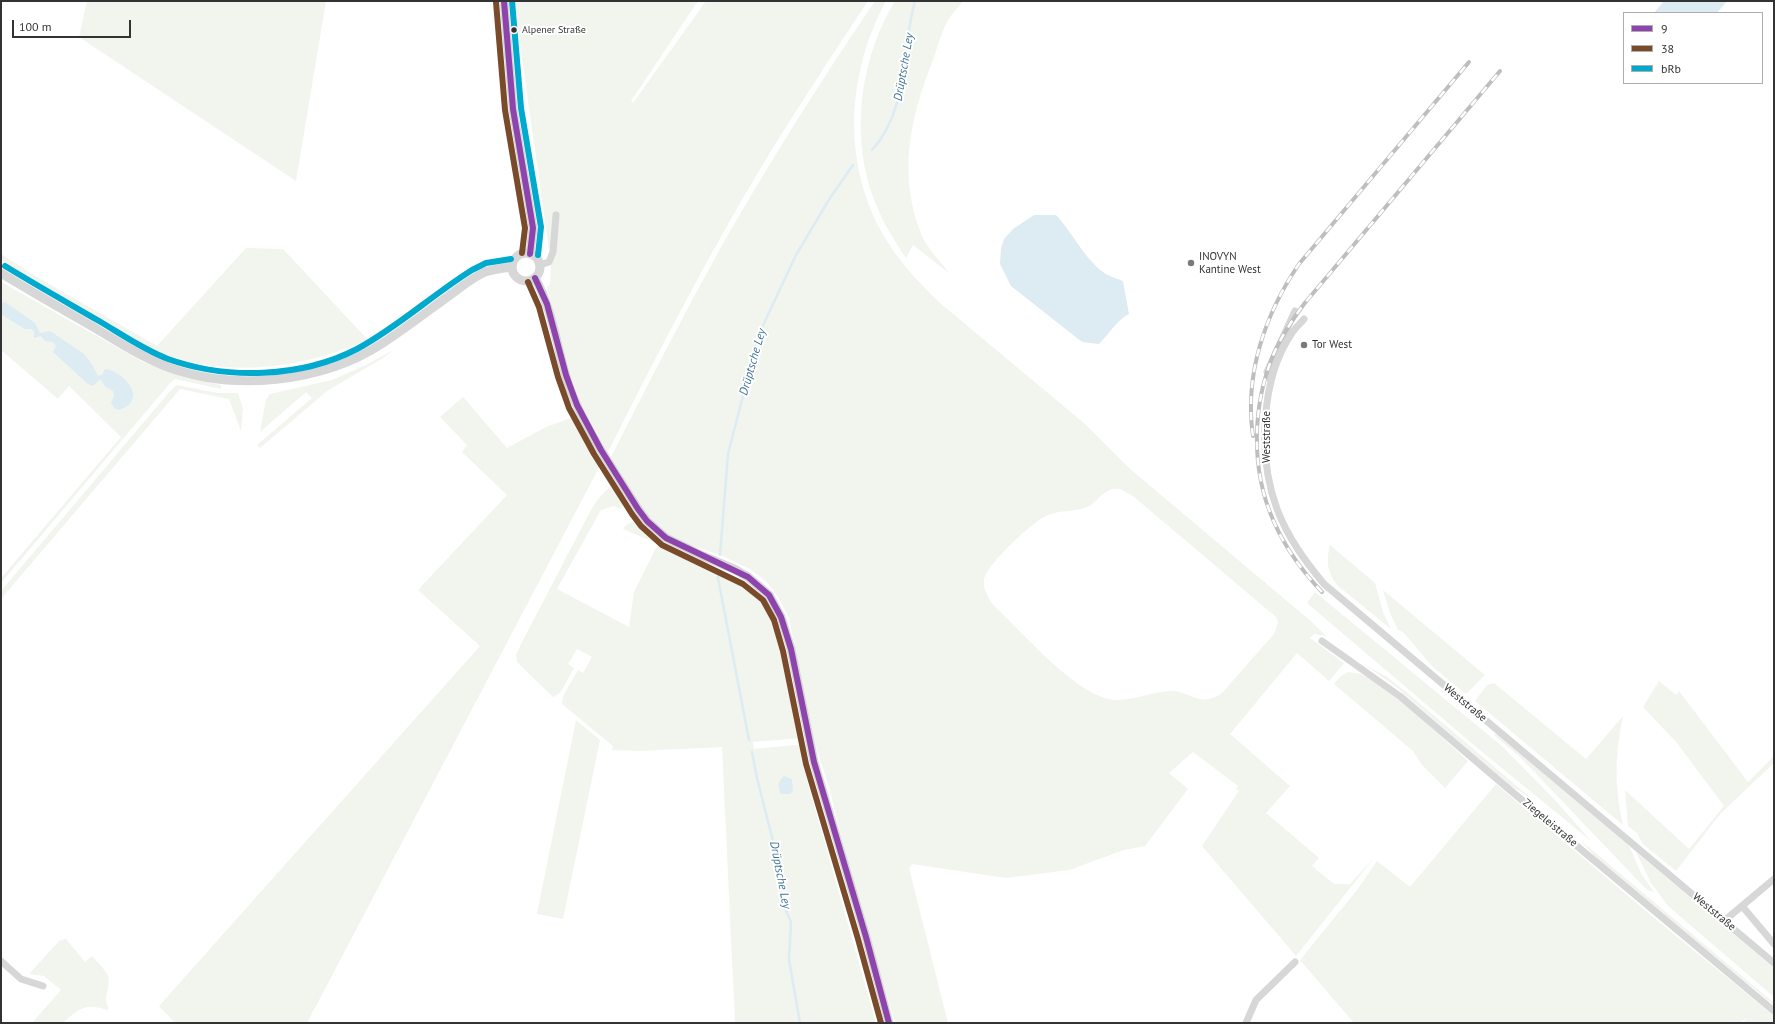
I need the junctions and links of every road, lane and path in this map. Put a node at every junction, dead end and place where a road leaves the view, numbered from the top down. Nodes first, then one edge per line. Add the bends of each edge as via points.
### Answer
1 (504, 1) edge
2 (556, 215) dead end
3 (530, 254) junction
4 (540, 265) junction
5 (512, 267) junction
6 (1, 273) edge
7 (535, 278) junction
8 (1295, 311) dead end
9 (1304, 319) dead end
10 (1271, 382) junction
11 (1322, 641) dead end
12 (1774, 879) edge
13 (1742, 906) junction
14 (1724, 921) junction
15 (1774, 944) edge
16 (1, 961) edge
17 (1295, 962) dead end
18 (1774, 963) edge
19 (43, 986) dead end
20 (1774, 1011) edge
21 (889, 1023) edge
22 (1246, 1023) edge

1 - 3 street via 514,109 533,228
2 - 4 street via 554,252 548,262
3 - 4 street via 537,258
3 - 5 street via 518,256
4 - 7 street
5 - 6 street via 492,270 474,278 385,342 353,359 305,375 251,381 201,375 165,366 123,345
5 - 7 street via 518,279 527,281
7 - 21 street via 549,309 559,352 578,408 638,509 666,538 734,568 748,577 769,596 781,617 791,649 814,762
8 - 10 street, Weststraße via 1267,372
9 - 10 street, Weststraße via 1292,332 1281,352
10 - 14 street, Weststraße via 1264,442 1267,474 1277,509 1289,536 1301,556 1324,584
11 - 20 street, Ziegeleistraße via 1401,697
12 - 13 street
13 - 14 street
13 - 15 street
14 - 18 street, Weststraße
16 - 19 street via 22,980
17 - 22 street via 1256,1000

